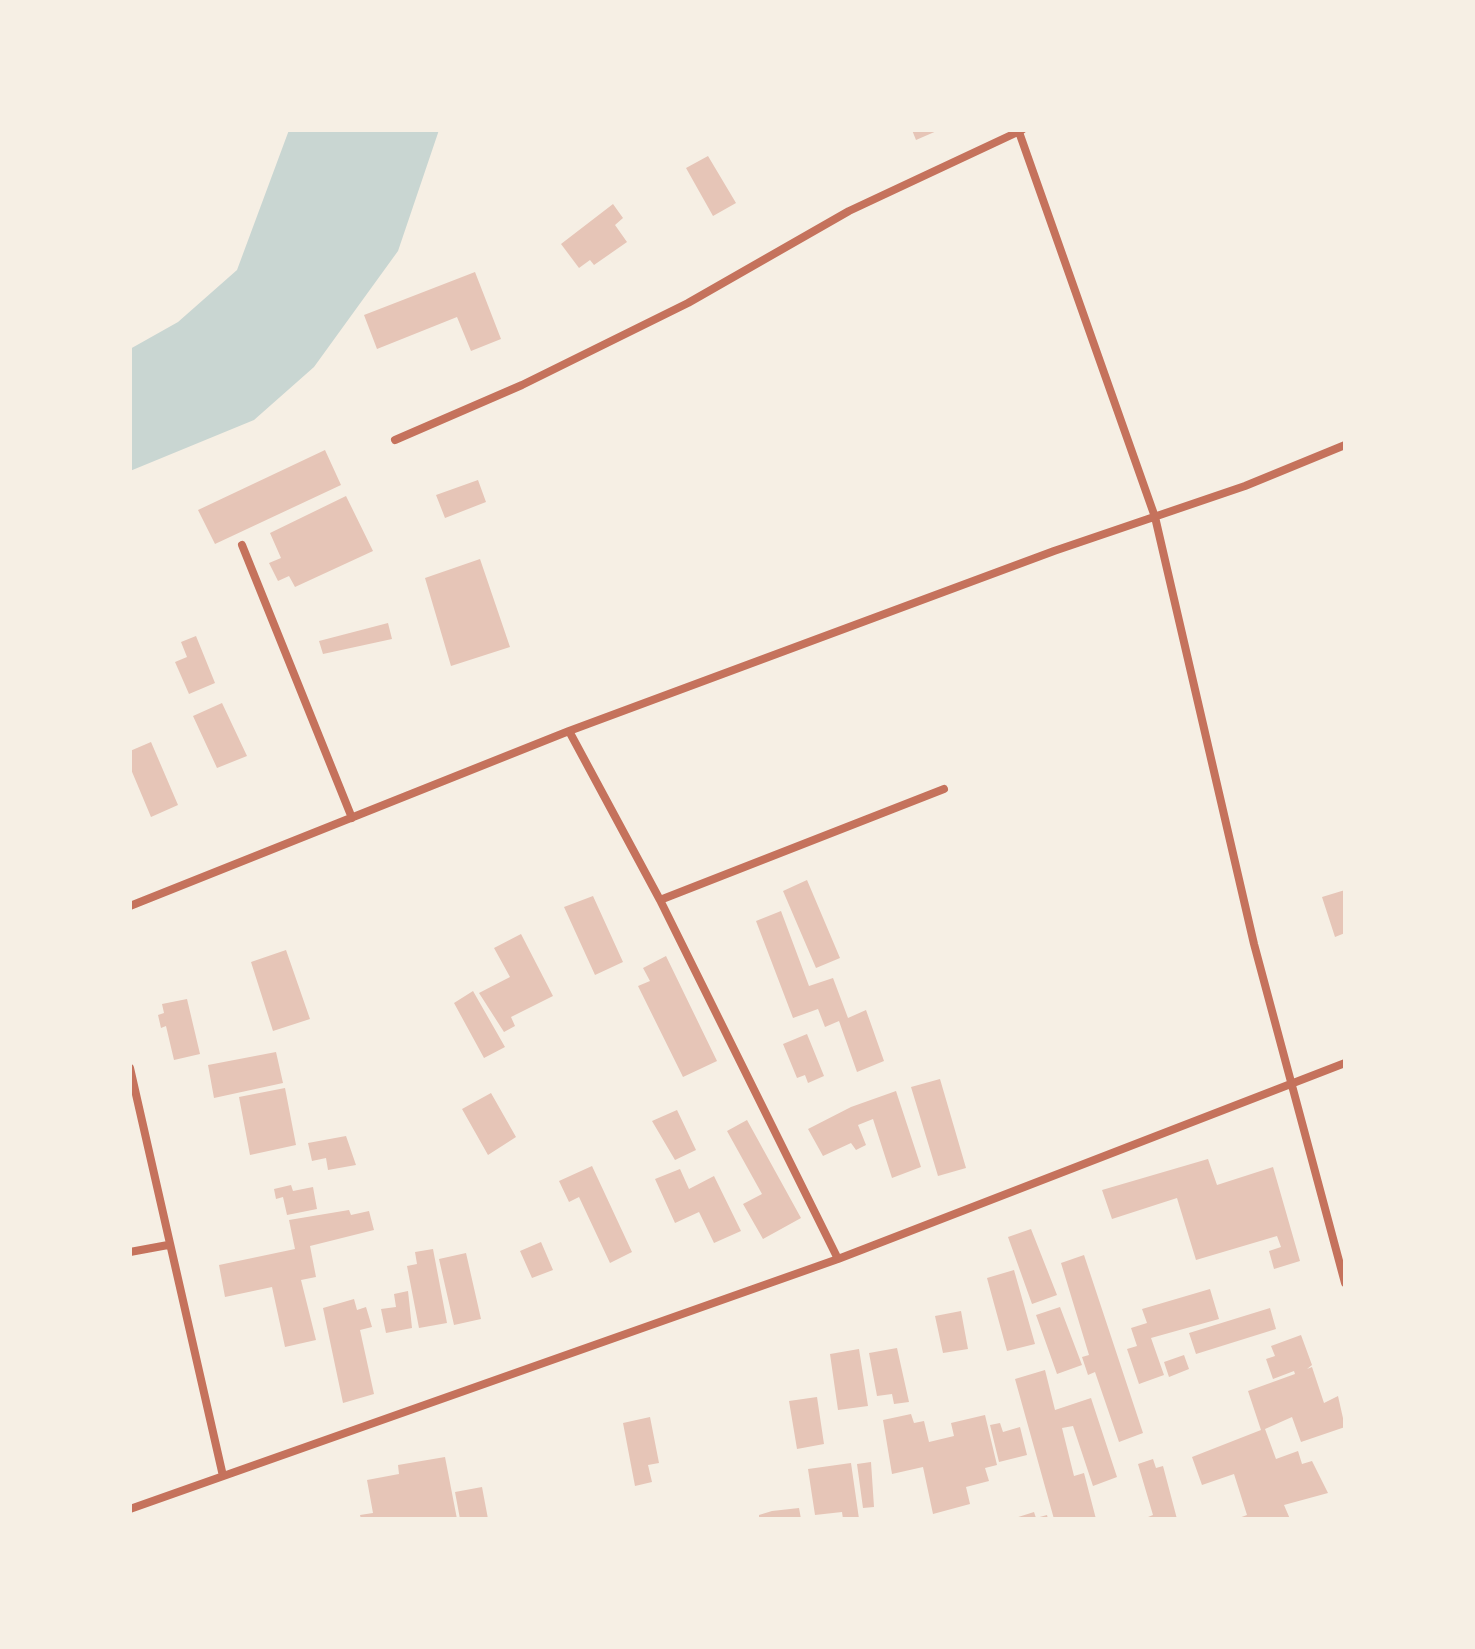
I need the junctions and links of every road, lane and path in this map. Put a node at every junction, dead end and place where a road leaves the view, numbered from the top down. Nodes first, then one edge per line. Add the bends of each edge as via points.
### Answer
1 (1021, 131) edge
2 (395, 440) dead end
3 (1345, 445) edge
4 (1155, 517) junction
5 (242, 545) dead end
6 (569, 731) junction
7 (944, 789) dead end
8 (352, 818) junction
9 (660, 900) junction
10 (130, 906) edge
11 (1345, 1063) edge
12 (130, 1068) edge
13 (1290, 1085) junction
14 (168, 1245) junction
15 (130, 1252) edge
16 (838, 1259) junction
17 (1345, 1283) edge
18 (223, 1476) junction
19 (130, 1509) edge

1 - 2 street via 849,211 688,303 562,366
1 - 4 street
3 - 4 street
4 - 6 street
4 - 13 street
5 - 8 street
6 - 8 street
6 - 9 street
7 - 9 street
8 - 10 street
9 - 16 street
11 - 13 street
12 - 14 street
13 - 16 street
13 - 17 street
14 - 15 street
14 - 18 street
16 - 18 street
18 - 19 street

